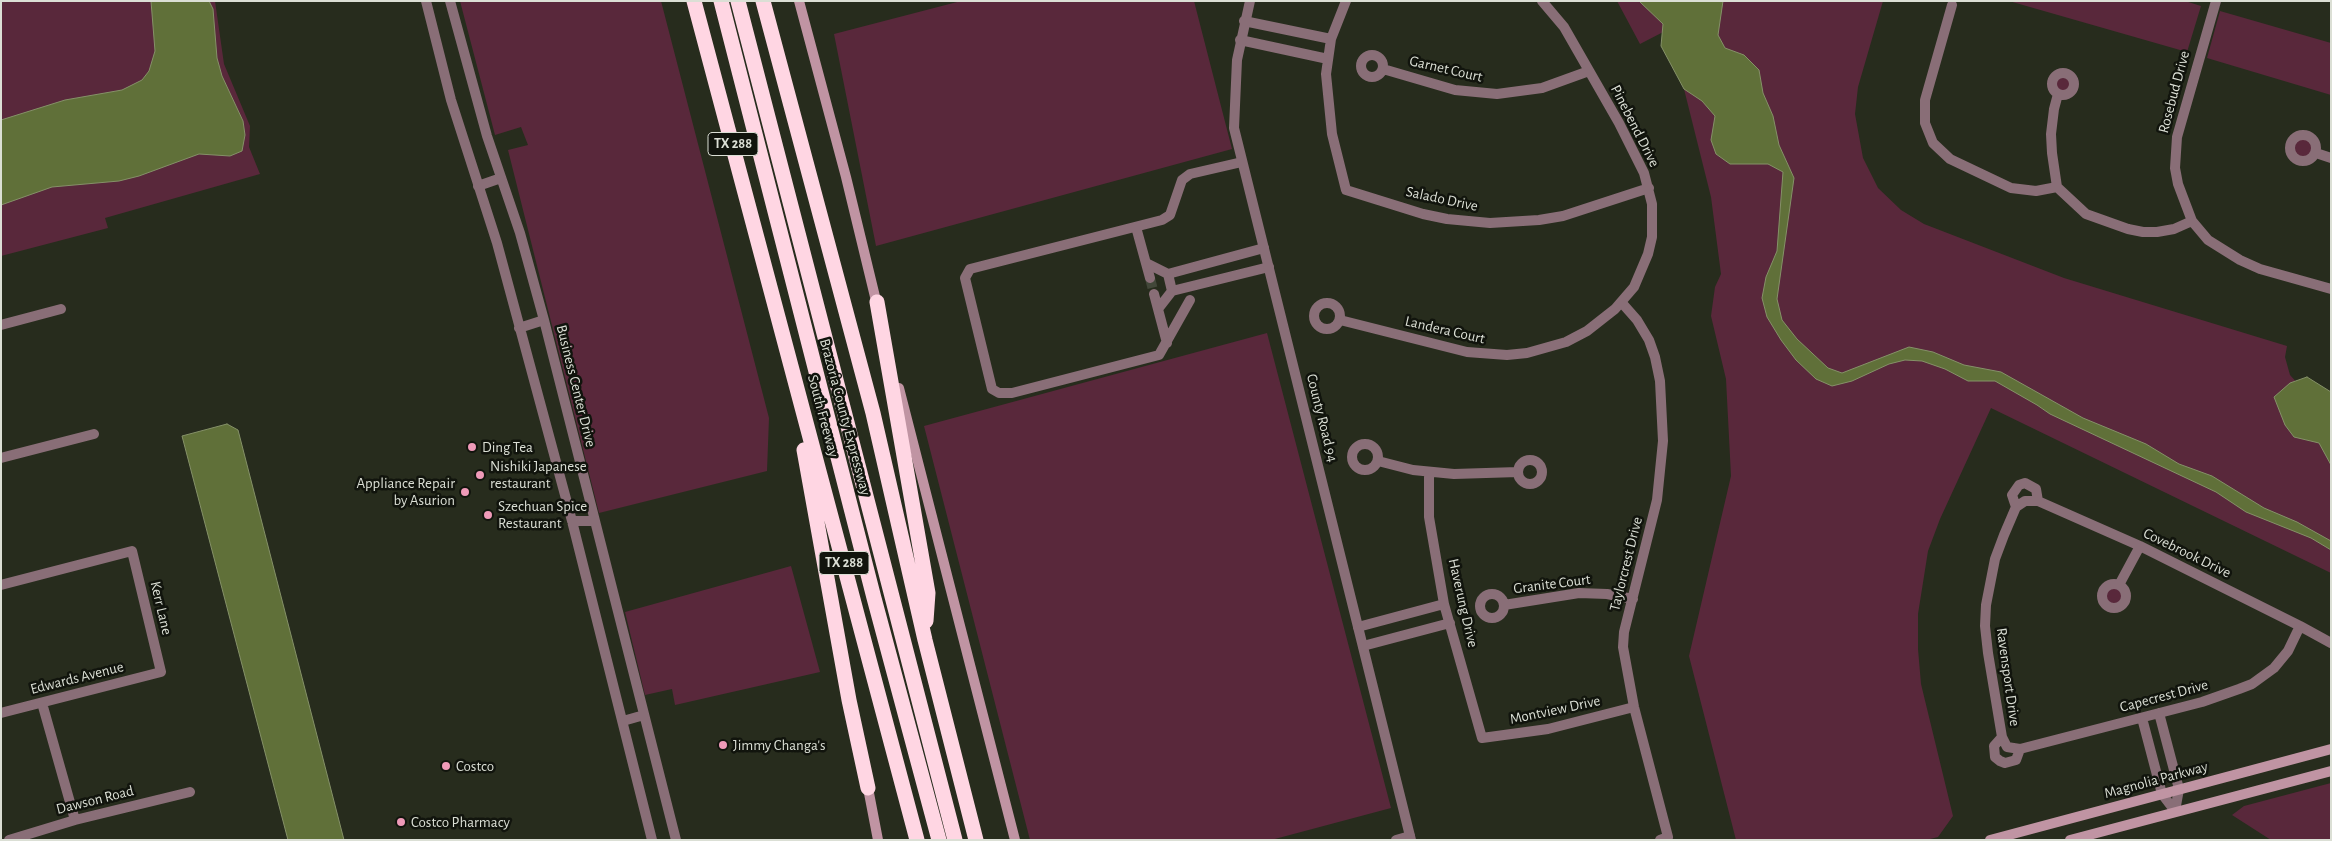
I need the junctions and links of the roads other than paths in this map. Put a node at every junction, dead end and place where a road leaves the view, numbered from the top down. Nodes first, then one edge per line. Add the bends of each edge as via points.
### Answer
1 (426, 1) edge
2 (450, 1) edge
3 (694, 1) edge
4 (720, 1) edge
5 (738, 1) edge
6 (763, 1) edge
7 (798, 1) edge
8 (1250, 1) edge
9 (1346, 1) edge
10 (1542, 1) edge
11 (2216, 1) edge
12 (1952, 4) dead end
13 (1244, 21) junction
14 (1331, 39) junction
15 (1240, 40) junction
16 (1328, 58) junction
17 (1383, 69) dead end
18 (1589, 71) junction
19 (2058, 94) dead end
20 (2316, 153) dead end
21 (2331, 158) edge
22 (1242, 162) junction
23 (501, 178) junction
24 (478, 186) junction
25 (2057, 187) junction
26 (1649, 188) junction
27 (2192, 221) junction
28 (1136, 227) junction
29 (1264, 248) junction
30 (1146, 263) junction
31 (1269, 267) junction
32 (1168, 274) junction
33 (1150, 278) tunnel mouth
34 (771, 287) junction
35 (2331, 289) edge
36 (1172, 291) junction
37 (1154, 294) tunnel mouth
38 (1190, 300) dead end
39 (877, 302) junction
40 (1622, 303) junction
41 (62, 309) dead end
42 (1158, 309) junction
43 (544, 320) junction
44 (1340, 320) dead end
45 (1, 325) edge
46 (519, 328) junction
47 (1167, 343) junction
48 (94, 434) dead end
49 (1, 458) edge
50 (1378, 461) dead end
51 (1429, 472) junction
52 (1518, 472) dead end
53 (2038, 501) junction
54 (2021, 504) junction
55 (572, 521) junction
56 (596, 521) junction
57 (2140, 546) junction
58 (2119, 584) dead end
59 (1, 585) edge
60 (1633, 599) junction
61 (1444, 604) junction
62 (1504, 605) dead end
63 (1450, 624) junction
64 (2300, 626) junction
65 (1358, 627) junction
66 (925, 640) junction
67 (2331, 643) edge
68 (1363, 646) junction
69 (161, 672) joint
70 (42, 703) junction
71 (1634, 707) junction
72 (1, 713) edge
73 (2159, 713) junction
74 (644, 715) junction
75 (2142, 718) junction
76 (623, 721) junction
77 (2002, 737) junction
78 (1482, 738) joint
79 (2007, 747) joint
80 (2020, 749) junction
81 (2331, 749) edge
82 (2331, 771) edge
83 (868, 788) joint
84 (2179, 789) junction
85 (190, 792) dead end
86 (2162, 794) junction
87 (2175, 811) junction
88 (75, 820) junction
89 (1411, 838) edge
90 (1664, 839) edge
91 (9, 840) edge
92 (652, 840) edge
93 (676, 840) edge
94 (878, 840) edge
95 (917, 840) edge
96 (939, 840) edge
97 (955, 840) edge
98 (976, 840) edge
99 (1015, 840) edge
100 (1396, 840) edge
101 (1990, 840) edge
102 (2070, 840) edge

1 - 24 street via 451,100
2 - 23 street, Business Center Drive
3 - 34 highway, South Freeway / TX 288
4 - 96 highway, Brazoria County Expressway
5 - 97 highway, Brazoria County Expressway
6 - 66 highway via 873,413
7 - 39 main road
8 - 13 street, County Road 94
9 - 14 street
10 - 18 street, Pinebend Drive via 1564,27
11 - 27 street, Rosebud Drive via 2176,145 2178,184
12 - 25 street via 1925,100 1925,123 1933,143 1950,159 2011,188 2036,191
13 - 14 street
13 - 15 street, County Road 94
14 - 16 street
15 - 16 street
15 - 22 street, County Road 94 via 1235,76 1234,128
16 - 26 street, Salado Drive via 1329,115 1346,190 1423,214 1490,224 1563,216
17 - 18 street, Garnet Court via 1455,90 1497,94 1542,88
18 - 26 street, Pinebend Drive via 1619,123
19 - 25 street via 2052,134
20 - 21 street
22 - 28 street via 1190,174 1182,180 1170,215
22 - 29 street, County Road 94
23 - 24 street
23 - 43 street, Business Center Drive
24 - 46 street
25 - 27 street via 2086,214 2128,229 2157,232
26 - 40 street, Pinebend Drive via 1653,221 1648,254 1642,272
27 - 35 street, Rosebud Drive via 2208,240 2240,260 2260,269
28 - 30 street
28 - 47 street via 970,269 965,278 992,389 999,393 1012,393 1159,355
29 - 31 street, County Road 94
29 - 32 street
30 - 32 street
30 - 33 street
31 - 36 street
31 - 65 street, County Road 94
32 - 36 street
34 - 83 highway
34 - 95 highway, South Freeway / TX 288
36 - 42 street
37 - 42 street
38 - 47 street
39 - 66 highway via 928,593
39 - 99 main road
40 - 44 street, Landera Court via 1602,321 1566,342 1507,356 1467,352
40 - 60 street, Taylorcrest Drive via 1638,320 1655,357 1662,411 1663,441 1657,500
41 - 45 street
42 - 47 street
43 - 46 street
43 - 56 street, Business Center Drive
46 - 55 street
48 - 49 street
50 - 51 street
51 - 52 street via 1480,475
51 - 61 street, Haverung Drive via 1429,516
53 - 54 street, Covebrook Drive
53 - 54 street via 2036,489 2025,483 2019,485 2012,495
53 - 57 street, Covebrook Drive
54 - 77 street, Ravensport Drive via 1995,559 1986,612 1988,653
55 - 56 street
55 - 76 street
56 - 74 street, Business Center Drive
57 - 58 street
57 - 64 street, Covebrook Drive
59 - 69 street, Kerr Lane via 132,551
60 - 62 street, Granite Court via 1579,593
60 - 71 street, Taylorcrest Drive via 1623,647
61 - 63 street, Haverung Drive
61 - 65 street
63 - 68 street
63 - 78 street, Haverung Drive
64 - 67 street, Covebrook Drive
64 - 73 street, Capecrest Drive via 2285,656 2264,677 2202,702
65 - 68 street, County Road 94
66 - 98 highway
68 - 89 street, County Road 94
69 - 70 street, Edwards Avenue
70 - 72 street, Edwards Avenue
70 - 88 street
71 - 78 street, Montview Drive via 1548,729
71 - 90 street, Taylorcrest Drive
73 - 75 street, Capecrest Drive
73 - 84 street
74 - 76 street
74 - 93 street, Business Center Drive
75 - 80 street, Capecrest Drive
75 - 86 street
76 - 92 street
77 - 79 street, Ravensport Drive
77 - 80 street via 1994,746 1995,757 2000,762 2016,760
79 - 80 street, Capecrest Drive
81 - 84 main road, Magnolia Parkway
82 - 87 main road
83 - 94 main road
84 - 86 main road, Magnolia Parkway
84 - 87 street
85 - 88 street, Dawson Road
86 - 87 street
86 - 101 main road, Magnolia Parkway
87 - 102 main road
88 - 91 street, Dawson Road
89 - 100 street

